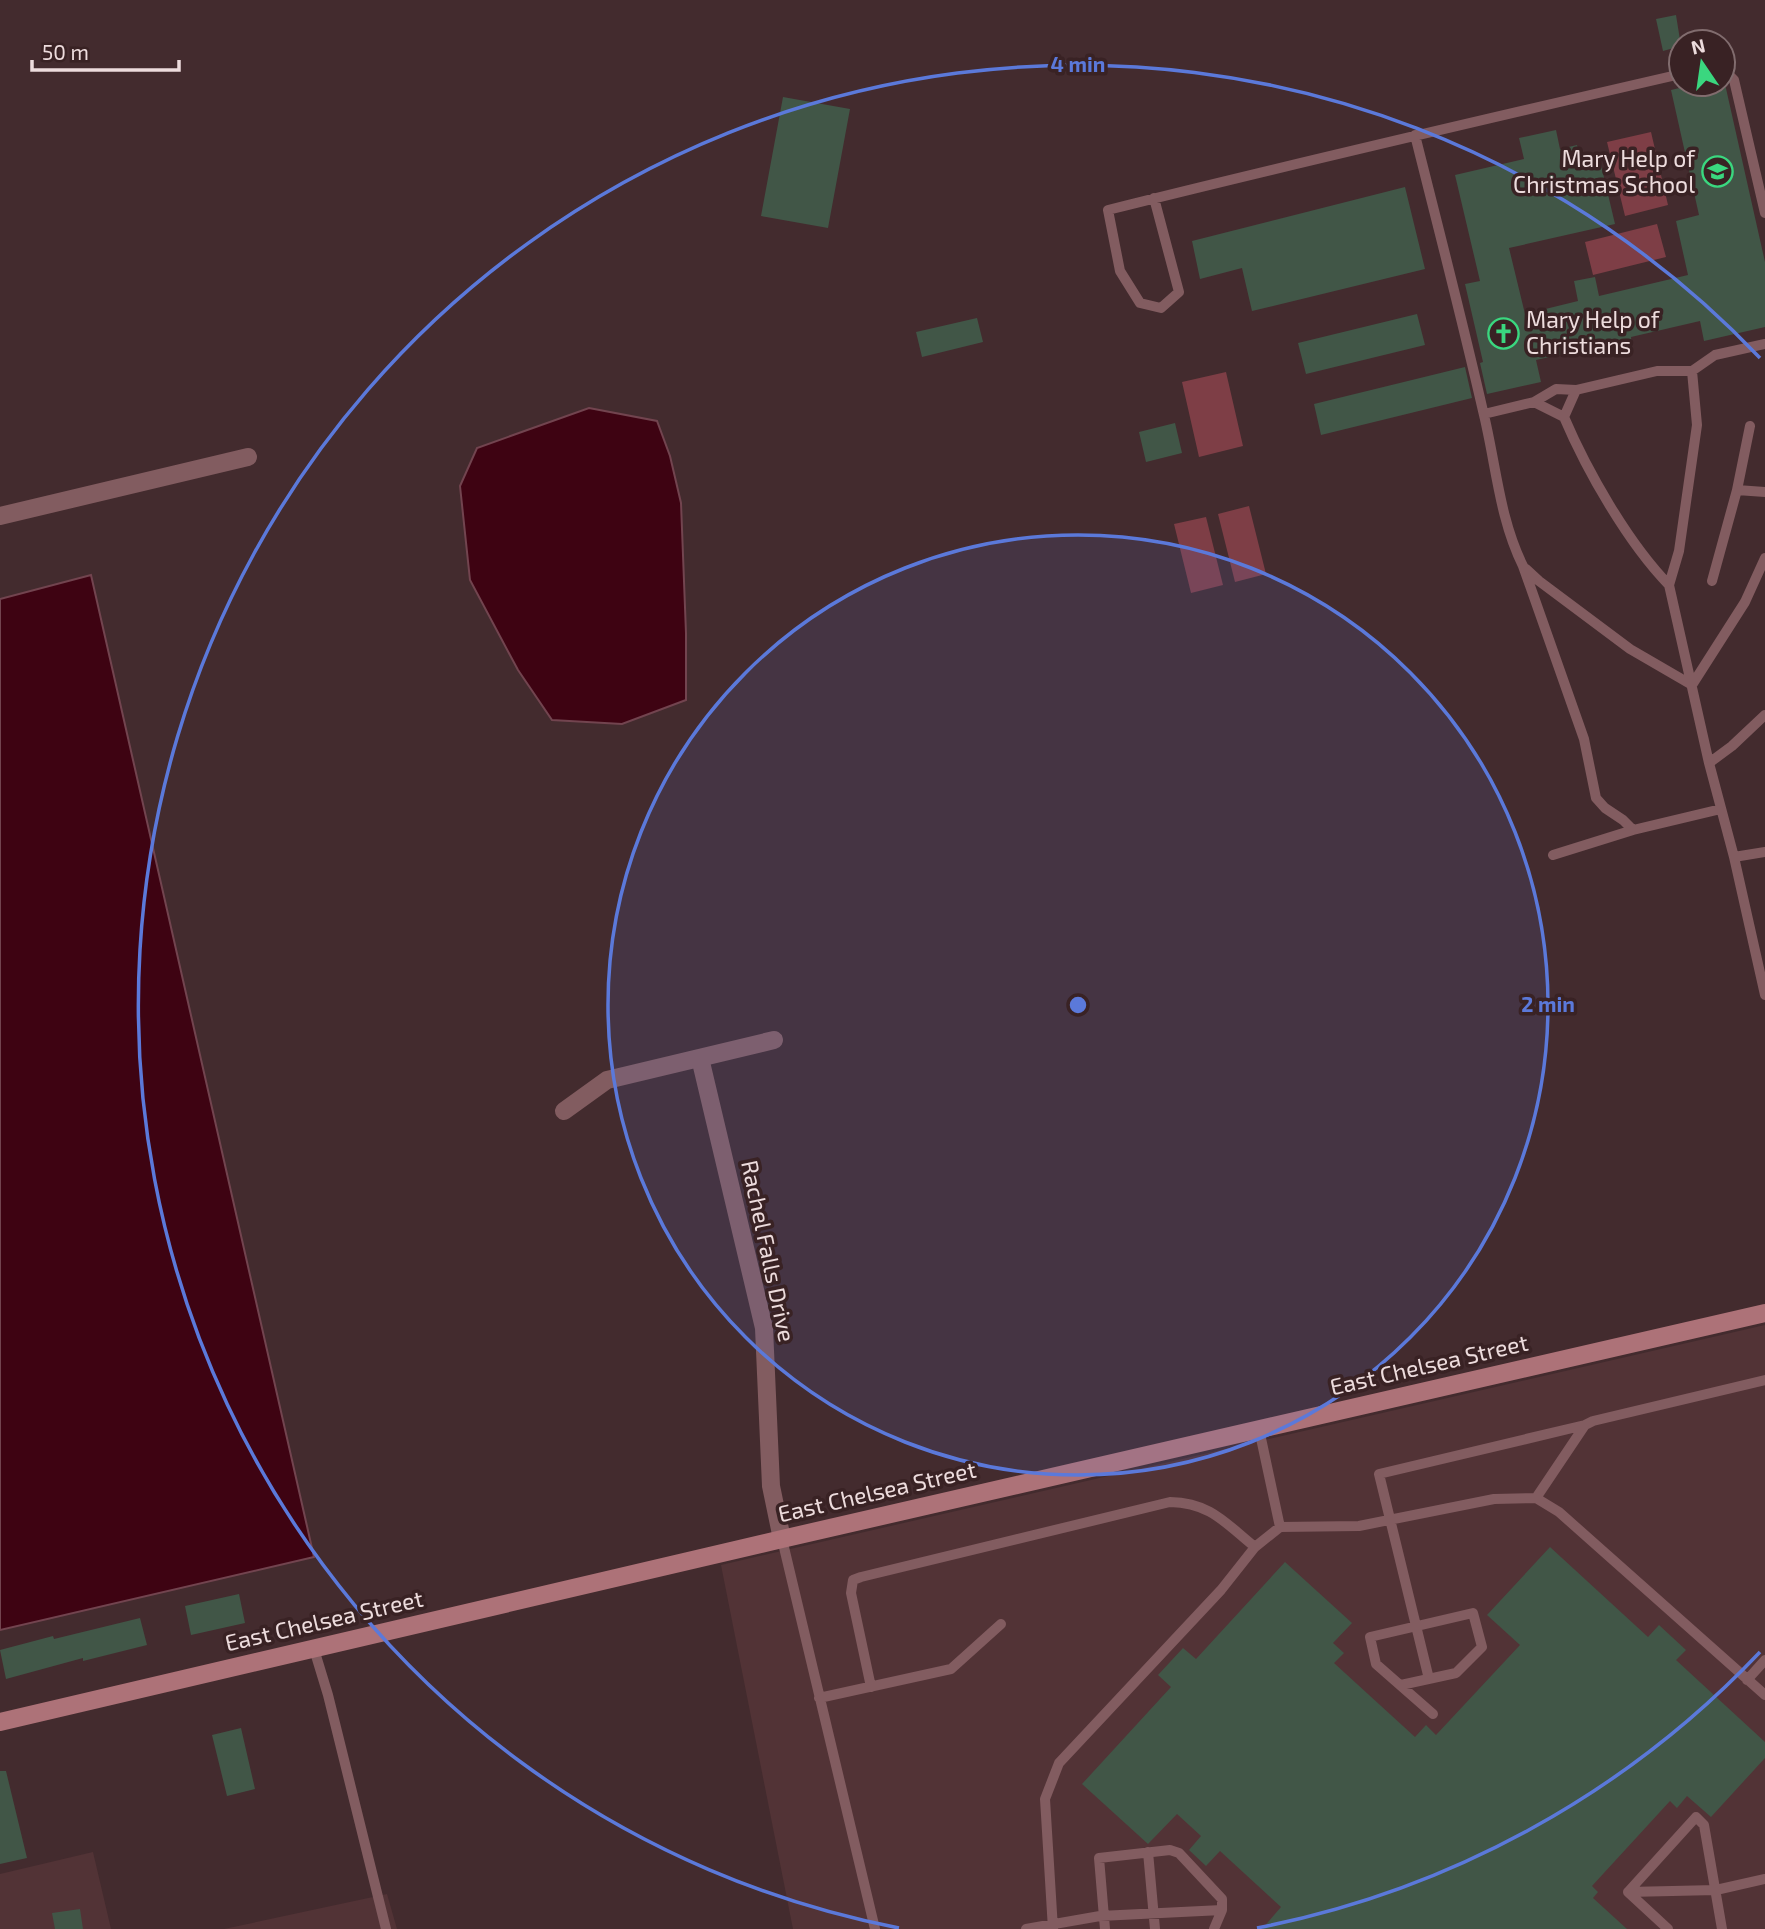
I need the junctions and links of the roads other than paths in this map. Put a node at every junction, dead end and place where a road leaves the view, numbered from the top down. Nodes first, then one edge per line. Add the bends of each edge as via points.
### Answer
1 (1667, 78) edge
2 (1737, 93) edge
3 (1415, 135) junction
4 (1154, 198) junction
5 (1765, 213) edge
6 (1765, 344) edge
7 (1692, 371) junction
8 (1576, 390) junction
9 (1534, 402) junction
10 (1484, 414) junction
11 (1564, 417) junction
12 (1750, 426) dead end
13 (247, 457) dead end
14 (1737, 491) junction
15 (1765, 492) edge
16 (0, 516) edge
17 (1765, 558) edge
18 (1523, 566) junction
19 (1712, 580) dead end
20 (1670, 585) junction
21 (1692, 685) junction
22 (1765, 715) edge
23 (1709, 763) junction
24 (1721, 808) junction
25 (1633, 830) junction
26 (1765, 852) edge
27 (1553, 855) dead end
28 (1734, 857) junction
29 (1765, 995) edge
30 (774, 1040) dead end
31 (700, 1058) junction
32 (564, 1111) dead end
33 (1765, 1313) edge
34 (1765, 1380) edge
35 (1585, 1425) junction
36 (1259, 1429) junction
37 (1536, 1497) junction
38 (1390, 1520) junction
39 (1280, 1527) junction
40 (782, 1539) junction
41 (1255, 1547) junction
42 (1001, 1624) dead end
43 (1416, 1626) junction
44 (314, 1649) junction
45 (1765, 1660) edge
46 (1429, 1679) junction
47 (1747, 1680) junction
48 (1401, 1685) junction
49 (871, 1686) junction
50 (1765, 1695) edge
51 (819, 1698) junction
52 (1433, 1714) dead end
53 (0, 1722) edge
54 (1148, 1852) junction
55 (1765, 1879) edge
56 (1716, 1890) junction
57 (1628, 1892) junction
58 (1222, 1910) junction
59 (1153, 1913) junction
60 (1104, 1916) junction
61 (1053, 1926) edge
62 (386, 1929) edge
63 (874, 1929) edge
64 (1026, 1929) edge
65 (1105, 1929) edge
66 (1155, 1929) edge
67 (1214, 1929) edge
68 (1668, 1929) edge
69 (1722, 1929) edge

1 - 3 lane
2 - 5 lane
3 - 4 lane
3 - 10 lane
4 - 4 lane via 1108,210 1120,271 1140,303 1161,308 1180,292
6 - 7 lane via 1715,355
7 - 8 lane via 1657,371
7 - 20 lane via 1697,425
8 - 9 lane via 1556,389
8 - 11 lane
9 - 10 lane
9 - 11 lane
10 - 18 lane via 1505,519
11 - 20 lane via 1600,488 1652,568
12 - 14 lane
13 - 16 street
14 - 15 lane
14 - 19 lane
17 - 21 lane via 1745,602
18 - 21 lane via 1630,649
18 - 25 lane via 1584,739 1596,798
20 - 21 lane
21 - 23 lane
22 - 23 lane
23 - 24 lane
24 - 25 lane
24 - 28 lane
25 - 27 lane
26 - 28 lane
28 - 29 lane
30 - 31 street
31 - 32 street via 607,1080
31 - 40 street, Rachel Falls Drive via 764,1328 771,1486
33 - 36 street, East Chelsea Street
34 - 35 lane
35 - 37 lane
35 - 38 lane via 1379,1474
36 - 39 lane
36 - 40 street, East Chelsea Street
37 - 38 lane via 1494,1499
37 - 47 lane via 1559,1512
38 - 39 lane via 1359,1526
38 - 43 lane
39 - 41 lane
40 - 44 street, East Chelsea Street
40 - 51 lane
41 - 49 lane via 1212,1511 1170,1502 861,1577 853,1580 851,1593
41 - 61 lane via 1221,1590 1059,1763 1045,1799
42 - 49 lane via 951,1669
43 - 46 lane
43 - 46 lane via 1473,1613 1482,1647 1457,1672
43 - 48 lane via 1370,1637 1377,1664
44 - 53 street, East Chelsea Street
44 - 62 lane
45 - 47 lane
46 - 48 lane
47 - 50 lane
48 - 52 lane
49 - 51 lane
51 - 63 lane
54 - 58 lane via 1179,1853 1222,1899
54 - 59 lane
54 - 60 lane via 1099,1858
55 - 56 lane
56 - 57 lane
56 - 57 lane via 1704,1825 1696,1817
56 - 69 lane
57 - 68 lane
58 - 59 lane
58 - 67 lane
59 - 60 lane
59 - 66 lane
60 - 61 lane
60 - 65 lane
61 - 64 lane

